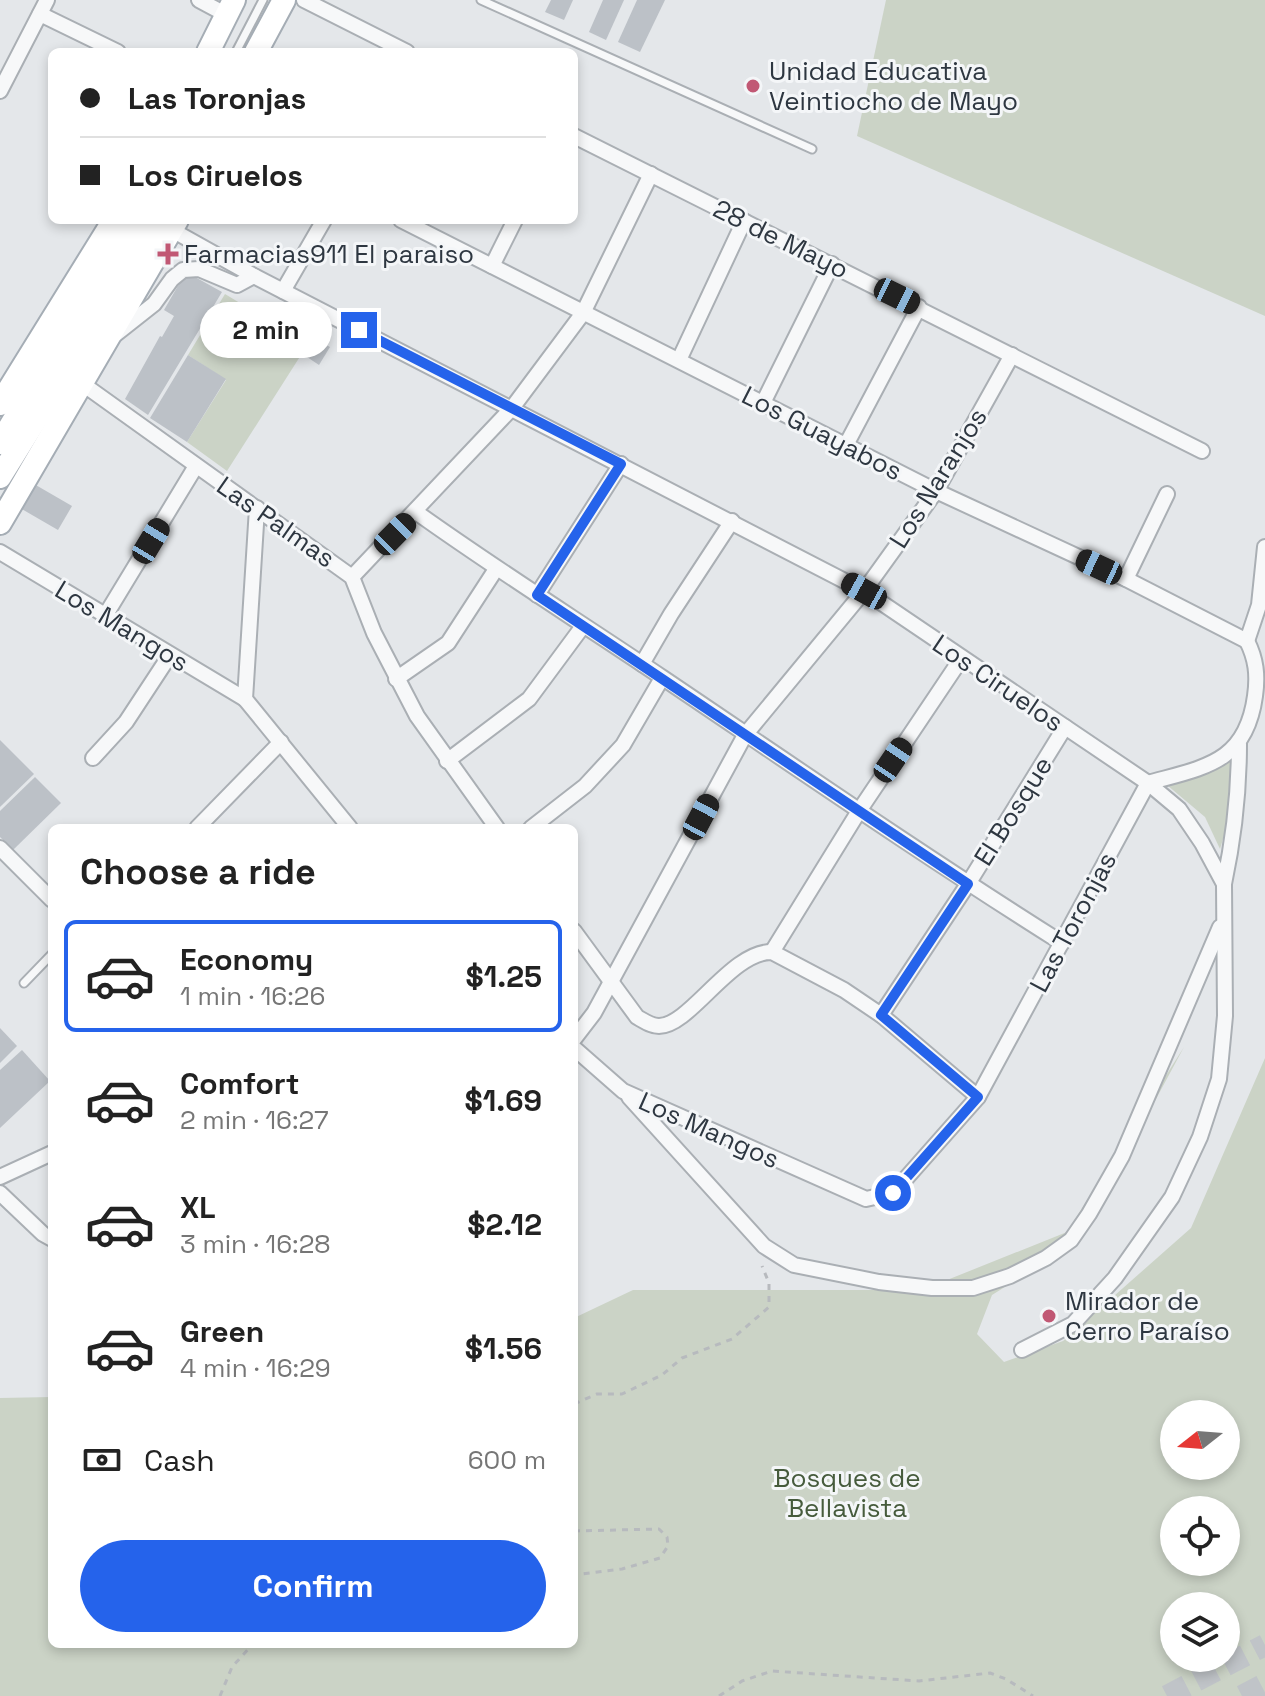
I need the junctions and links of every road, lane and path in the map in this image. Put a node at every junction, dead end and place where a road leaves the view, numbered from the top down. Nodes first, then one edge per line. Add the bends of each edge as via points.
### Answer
1 (199, 0) edge
2 (263, 0) edge
3 (284, 0) edge
4 (304, 0) edge
5 (481, 0) edge
6 (44, 7) edge
7 (231, 7) edge
8 (111, 48) edge
9 (210, 48) edge
10 (238, 48) edge
11 (258, 48) edge
12 (399, 48) edge
13 (0, 91) edge
14 (578, 138) edge
15 (812, 149) dead end
16 (651, 174) junction
17 (744, 221) junction
18 (322, 224) edge
19 (414, 224) edge
20 (513, 224) edge
21 (149, 225) edge
22 (832, 264) junction
23 (492, 266) junction
24 (254, 276) junction
25 (283, 291) junction
26 (919, 307) junction
27 (583, 313) junction
28 (106, 342) junction
29 (1012, 355) junction
30 (679, 360) junction
31 (80, 382) junction
32 (763, 403) junction
33 (0, 404) edge
34 (512, 408) junction
35 (0, 443) edge
36 (846, 445) junction
37 (1202, 451) dead end
38 (621, 464) junction
39 (196, 466) junction
40 (30, 472) junction
41 (0, 480) edge
42 (936, 491) junction
43 (1167, 494) dead end
44 (257, 508) junction
45 (416, 512) junction
46 (732, 521) junction
47 (0, 523) edge
48 (1265, 547) edge
49 (0, 552) edge
50 (496, 569) junction
51 (352, 577) junction
52 (1126, 579) junction
53 (864, 591) junction
54 (537, 595) junction
55 (105, 616) junction
56 (583, 626) junction
57 (1247, 641) junction
58 (170, 655) junction
59 (961, 659) junction
60 (642, 664) junction
61 (662, 678) junction
62 (396, 679) junction
63 (245, 699) junction
64 (1065, 727) junction
65 (745, 735) junction
66 (281, 742) junction
67 (1239, 744) junction
68 (93, 758) dead end
69 (447, 761) junction
70 (1148, 783) junction
71 (859, 811) junction
72 (201, 824) edge
73 (347, 824) edge
74 (494, 824) edge
75 (536, 824) edge
76 (0, 848) edge
77 (968, 884) junction
78 (1224, 884) junction
79 (48, 896) edge
80 (1223, 920) junction
81 (578, 936) edge
82 (1062, 943) junction
83 (772, 952) junction
84 (48, 958) edge
85 (612, 982) junction
86 (24, 983) dead end
87 (881, 1015) junction
88 (578, 1034) edge
89 (578, 1052) edge
90 (623, 1091) junction
91 (978, 1097) junction
92 (48, 1155) edge
93 (0, 1177) edge
94 (0, 1193) edge
95 (855, 1194) joint
96 (48, 1237) edge
97 (762, 1266) dead end
98 (1022, 1350) dead end
99 (578, 1402) edge
100 (578, 1531) edge
101 (578, 1574) edge
102 (249, 1648) edge
103 (220, 1696) edge
104 (719, 1696) edge
105 (1033, 1696) edge

1 - 7 street
2 - 10 lane
3 - 11 main road
4 - 12 street
5 - 15 lane
6 - 8 street
6 - 13 street
7 - 9 main road
14 - 16 street, 28 de Mayo
16 - 17 street, 28 de Mayo
16 - 27 street
17 - 22 street, 28 de Mayo
17 - 30 street
18 - 25 street
19 - 23 street, Los Guayabos
20 - 23 street
21 - 24 street, Los Ciruelos
21 - 28 main road
21 - 33 main road
21 - 35 main road
21 - 41 main road
22 - 26 street, 28 de Mayo
22 - 32 street
23 - 27 street, Los Guayabos
24 - 25 street, Los Ciruelos
24 - 28 street, Los Ciruelos via 237,285 199,269 183,270 148,310
25 - 34 street, Los Ciruelos
26 - 29 street, 28 de Mayo
26 - 36 street
27 - 30 street, Los Guayabos
27 - 34 street
28 - 31 main road
29 - 37 street, 28 de Mayo
29 - 42 street, Los Naranjos
30 - 32 street, Los Guayabos
31 - 39 street, Las Palmas
31 - 40 main road
32 - 36 street, Los Guayabos
34 - 38 street, Los Ciruelos
34 - 45 street
36 - 42 street, Los Guayabos
38 - 46 street, Los Ciruelos
38 - 54 street
39 - 44 street, Las Palmas
39 - 55 street
40 - 41 main road via 12,483
40 - 47 main road
42 - 52 street, Los Guayabos
42 - 53 street, Los Naranjos
43 - 52 street
44 - 51 street, Las Palmas
44 - 63 street
45 - 50 street
45 - 51 street
46 - 53 street, Los Ciruelos
46 - 60 street
48 - 57 street via 1259,605
49 - 55 street, Los Mangos
50 - 54 street
50 - 62 street via 448,643
51 - 62 street, Las Palmas
52 - 57 street, Los Guayabos
53 - 59 street, Los Ciruelos
53 - 65 street, Los Naranjos
54 - 56 street
55 - 58 street, Los Mangos
56 - 60 street
56 - 69 street via 529,699
57 - 67 street via 1257,688 1253,716
58 - 63 street, Los Mangos
58 - 68 street via 126,722
59 - 64 street, Los Ciruelos
59 - 71 street
60 - 61 street
61 - 65 street
61 - 75 street via 616,753 585,786
62 - 69 street, Las Palmas
63 - 66 street, Los Mangos
64 - 70 street, Los Ciruelos
64 - 77 street, El Bosque
65 - 71 street
65 - 85 street, Los Naranjos
66 - 72 street
66 - 73 street, Los Mangos
67 - 70 street via 1199,769
67 - 78 street via 1238,804
69 - 74 street, Las Palmas
70 - 78 street, Los Ciruelos via 1179,809
70 - 82 street, Las Toronjas
71 - 77 street
71 - 83 street
76 - 79 street
77 - 82 street
77 - 87 street, El Bosque
78 - 80 street, Los Ciruelos
80 - 90 street via 1122,1156 1089,1214 1071,1240 1046,1258 973,1288 879,1282 794,1265 764,1246
80 - 98 street, Los Ciruelos via 1224,1045 1219,1079 1172,1197 1115,1278 1073,1324
81 - 85 street
82 - 91 street, Las Toronjas
83 - 85 street via 747,959 667,1025 637,1017
83 - 87 street
84 - 86 lane
85 - 88 street, Los Naranjos
87 - 91 street
89 - 90 street, Los Mangos
90 - 95 street, Los Mangos
91 - 95 street, Las Toronjas via 893,1193 866,1199
92 - 93 street
94 - 96 street
97 - 99 path via 769,1283 769,1307 732,1339 682,1358 662,1375 622,1394 597,1394
100 - 101 path via 659,1529 668,1546 660,1558
102 - 103 path via 232,1667
104 - 105 path via 772,1671 919,1681 990,1673

